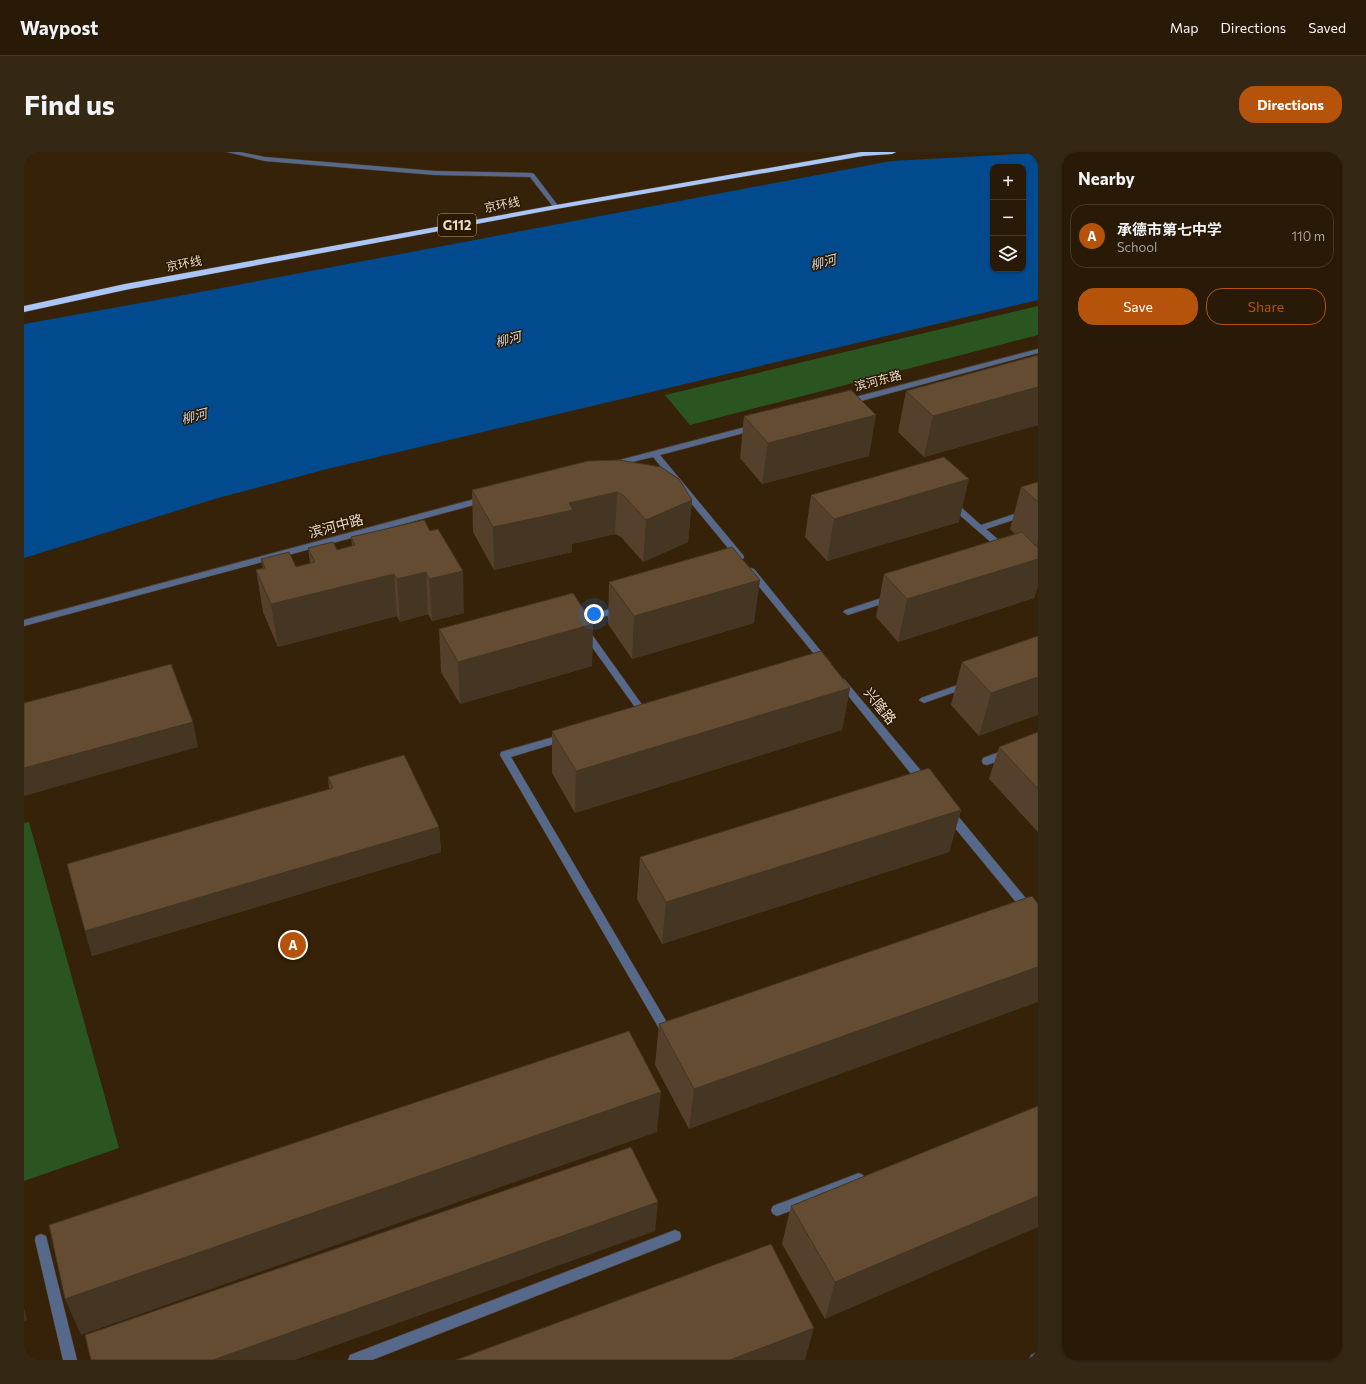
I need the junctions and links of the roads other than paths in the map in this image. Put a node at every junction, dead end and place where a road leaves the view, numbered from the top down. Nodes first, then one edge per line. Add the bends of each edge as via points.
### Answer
1 (230, 152) edge
2 (892, 152) edge
3 (556, 207) junction
4 (24, 309) edge
5 (1038, 351) edge
6 (839, 404) edge
7 (762, 425) edge
8 (655, 454) junction
9 (609, 466) edge
10 (942, 495) edge
11 (493, 497) edge
12 (1038, 509) edge
13 (980, 528) junction
14 (1009, 554) edge
15 (901, 595) edge
16 (631, 606) edge
17 (848, 612) dead end
18 (24, 623) edge
19 (974, 683) edge
20 (924, 700) dead end
21 (645, 715) edge
22 (571, 736) edge
23 (1016, 750) edge
24 (987, 761) dead end
25 (929, 788) edge
26 (944, 806) edge
27 (1038, 921) edge
28 (679, 1037) edge
29 (866, 1176) edge
30 (777, 1210) dead end
31 (675, 1236) dead end
32 (41, 1240) dead end
33 (70, 1360) edge
34 (355, 1360) edge

1 - 3 street via 265,159 435,173 532,175
2 - 3 highway, 京环线 / G112 via 863,154
3 - 4 highway, 京环线 / G112 via 125,287
5 - 6 street, 滨河东路
7 - 8 street
8 - 9 street
8 - 25 street, 兴隆路
10 - 13 street
11 - 18 street, 滨河中路
12 - 13 street
13 - 14 street
15 - 17 street
16 - 21 street via 575,622
19 - 20 street
22 - 28 street via 505,756 672,1040
23 - 24 street
26 - 27 street via 1026,913
29 - 30 street
31 - 34 street
32 - 33 street

